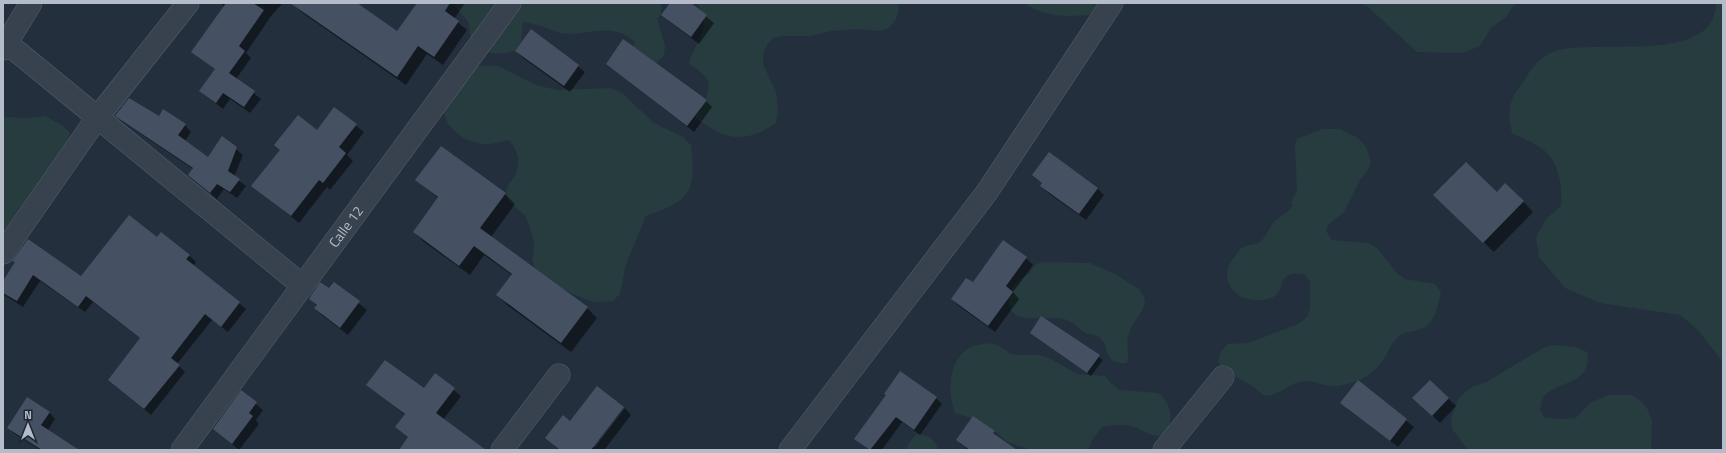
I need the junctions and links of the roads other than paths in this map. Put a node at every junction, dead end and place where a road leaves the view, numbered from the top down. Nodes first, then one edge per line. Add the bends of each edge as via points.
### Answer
1 (31, 3) edge
2 (188, 3) edge
3 (510, 3) edge
4 (1112, 3) edge
5 (4, 44) edge
6 (97, 118) junction
7 (3, 253) edge
8 (302, 286) junction
9 (559, 375) dead end
10 (1223, 377) dead end
11 (182, 450) edge
12 (502, 450) edge
13 (790, 450) edge
14 (1164, 450) edge

1 - 5 street
2 - 6 street
3 - 8 street, Calle 12
4 - 13 street via 987,192
5 - 6 street
6 - 7 street
6 - 8 street
8 - 11 street, Calle 12
9 - 12 street
10 - 14 street

